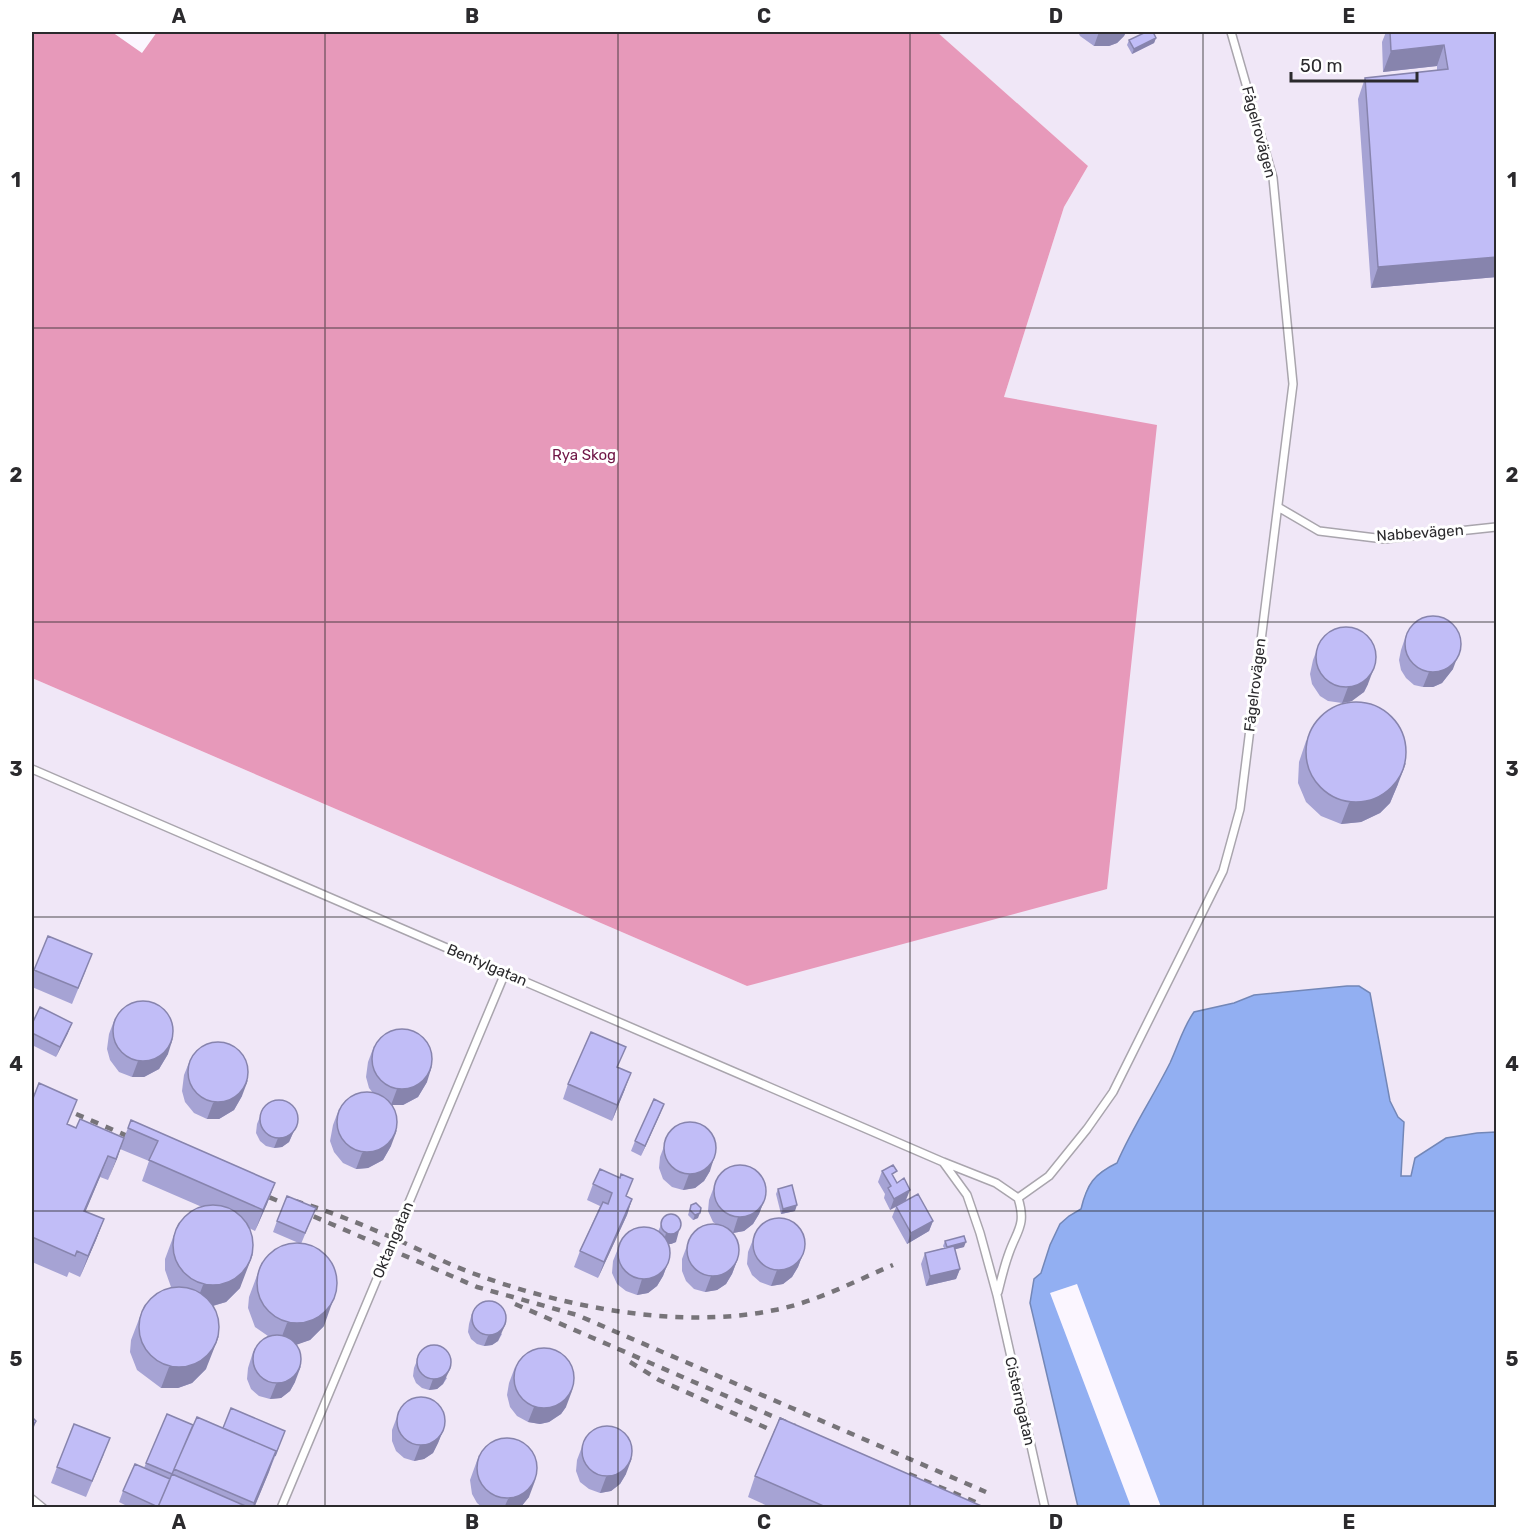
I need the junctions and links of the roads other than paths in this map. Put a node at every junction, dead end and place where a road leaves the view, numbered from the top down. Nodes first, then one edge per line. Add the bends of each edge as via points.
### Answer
1 (1231, 32) edge
2 (1278, 507) junction
3 (1497, 527) edge
4 (32, 768) edge
5 (505, 973) junction
6 (943, 1162) junction
7 (1018, 1198) junction
8 (997, 1294) junction
9 (32, 1499) edge
10 (43, 1508) edge
11 (281, 1508) edge
12 (1045, 1508) edge

1 - 2 lane, Fågelrovägen via 1273,178 1293,384
2 - 3 lane, Nabbevägen via 1319,531 1384,539
2 - 7 lane, Fågelrovägen via 1240,809 1223,871 1113,1092 1049,1176
4 - 5 lane, Bentylgatan
5 - 6 lane, Bentylgatan
5 - 11 lane, Oktangatan
6 - 7 lane via 996,1183
6 - 8 lane, Cisterngatan via 967,1195
7 - 8 lane, Cisterngatan via 1022,1225 1008,1254
8 - 12 lane, Cisterngatan
9 - 10 lane

